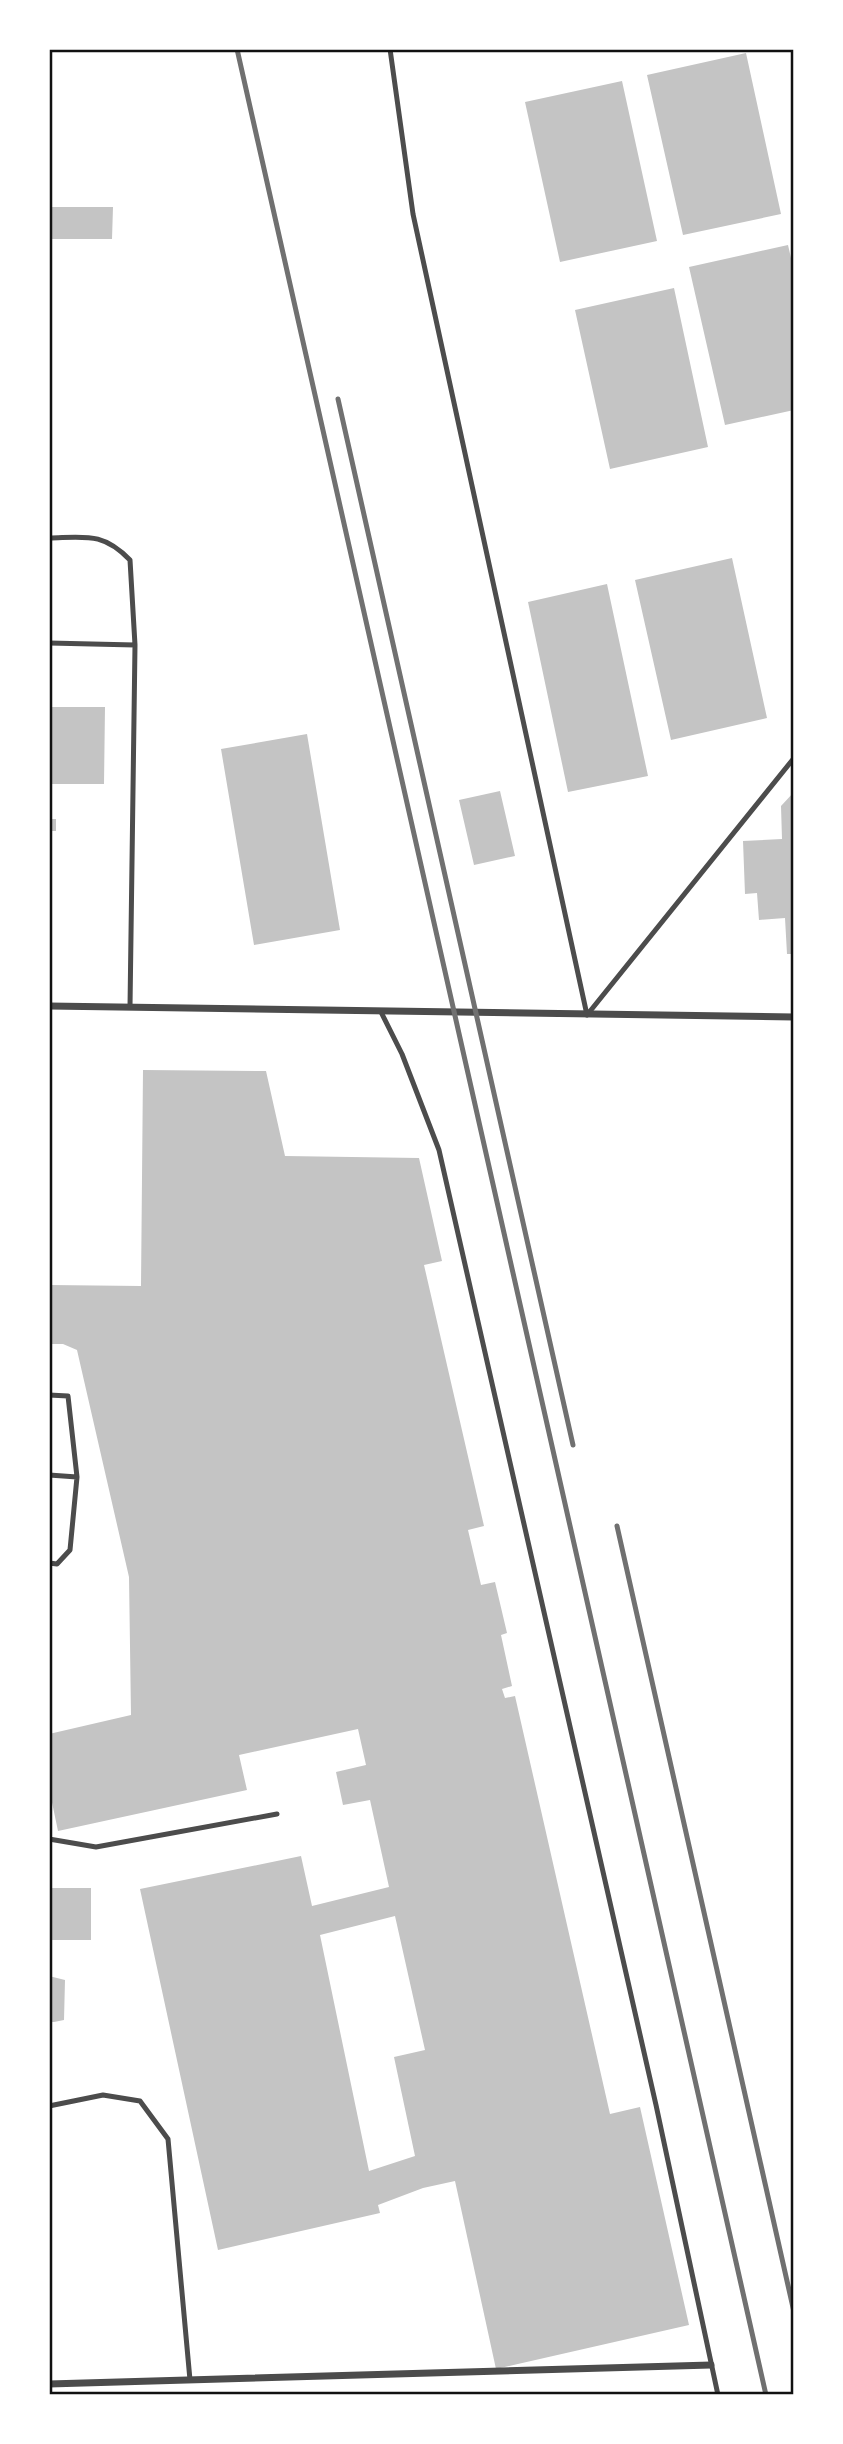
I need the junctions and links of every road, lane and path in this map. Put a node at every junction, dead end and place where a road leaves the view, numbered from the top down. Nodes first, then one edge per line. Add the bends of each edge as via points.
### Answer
1 (390, 49) edge
2 (49, 538) edge
3 (49, 643) edge
4 (135, 645) junction
5 (794, 758) edge
6 (49, 1006) edge
7 (130, 1007) junction
8 (382, 1012) junction
9 (587, 1015) junction
10 (794, 1017) edge
11 (49, 1395) edge
12 (49, 1475) edge
13 (77, 1477) junction
14 (49, 1563) edge
15 (276, 1814) dead end
16 (49, 1839) edge
17 (49, 2106) edge
18 (711, 2365) junction
19 (190, 2381) junction
20 (49, 2384) edge
21 (718, 2395) edge

1 - 9 lane via 413,214
2 - 4 lane via 90,537 114,544 130,560
3 - 4 lane
4 - 7 lane
5 - 9 lane
6 - 7 street
7 - 8 street
8 - 9 street
8 - 18 lane via 439,1150
9 - 10 street
11 - 13 lane via 68,1396
12 - 13 lane
13 - 14 lane via 70,1550 57,1564
15 - 16 lane via 96,1847
17 - 19 lane via 103,2095 141,2101 168,2139
18 - 19 street
18 - 21 lane
19 - 20 street

